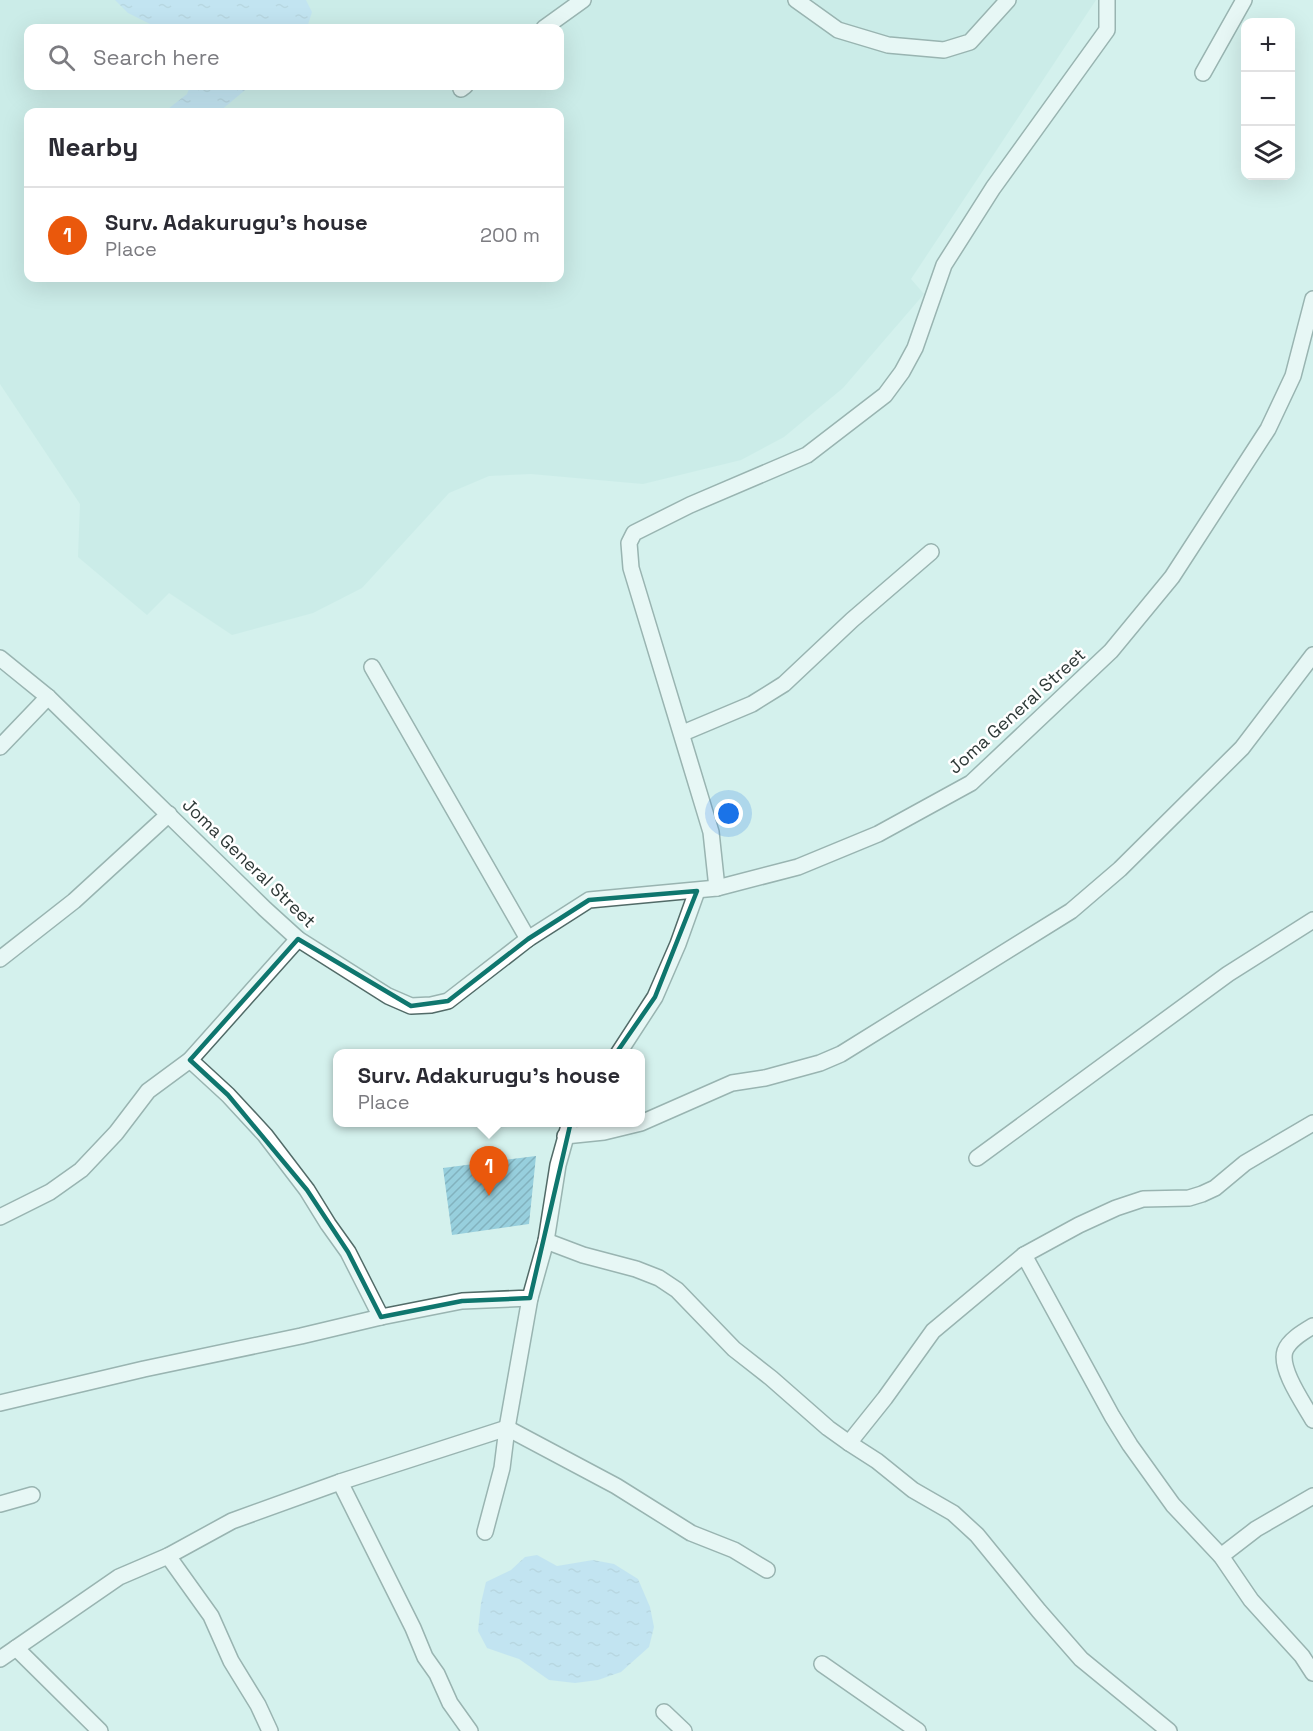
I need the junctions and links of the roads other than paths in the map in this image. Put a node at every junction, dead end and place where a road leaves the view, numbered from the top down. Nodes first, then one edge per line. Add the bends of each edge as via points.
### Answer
1 (583, 0) edge
2 (796, 0) edge
3 (1008, 0) edge
4 (1107, 0) edge
5 (1244, 0) edge
6 (550, 24) edge
7 (1203, 73) dead end
8 (1313, 299) edge
9 (931, 552) dead end
10 (1313, 655) edge
11 (0, 658) edge
12 (372, 667) dead end
13 (48, 697) junction
14 (683, 733) junction
15 (0, 747) edge
16 (169, 814) junction
17 (717, 888) junction
18 (697, 891) junction
19 (1313, 920) edge
20 (298, 939) junction
21 (528, 939) junction
22 (0, 959) edge
23 (621, 1049) edge
24 (190, 1060) junction
25 (645, 1121) edge
26 (1313, 1123) edge
27 (625, 1127) edge
28 (567, 1129) edge
29 (977, 1158) dead end
30 (0, 1217) edge
31 (546, 1241) junction
32 (1024, 1255) junction
33 (530, 1298) junction
34 (381, 1317) junction
35 (1313, 1326) edge
36 (0, 1403) edge
37 (1313, 1420) edge
38 (507, 1428) junction
39 (849, 1443) junction
40 (340, 1482) junction
41 (32, 1495) dead end
42 (1313, 1496) edge
43 (0, 1504) edge
44 (485, 1532) dead end
45 (168, 1556) junction
46 (1221, 1556) junction
47 (767, 1570) dead end
48 (16, 1647) junction
49 (0, 1659) edge
50 (822, 1664) dead end
51 (1313, 1672) edge
52 (664, 1712) dead end
53 (100, 1731) edge
54 (270, 1731) edge
55 (470, 1731) edge
56 (684, 1731) edge
57 (918, 1731) edge
58 (1169, 1731) edge

1 - 6 street
2 - 3 street via 838,30 888,45 944,50 970,42
4 - 14 street via 1107,30 993,188 944,265 915,348 885,395 807,455 634,533 629,543 631,568
5 - 7 street
8 - 17 street, Joma General Street via 1293,376 1268,429 1172,577 1111,651 971,783 878,834 798,867
9 - 14 street via 784,684 752,704
10 - 25 street via 1242,748 1120,869 1071,911 831,1059 732,1083
11 - 13 street, Joma General Street
12 - 21 street
13 - 15 street
13 - 16 street, Joma General Street
14 - 17 street via 711,832
16 - 20 street, Joma General Street
16 - 22 street via 74,901
17 - 18 street, Joma General Street
18 - 21 street, Joma General Street via 589,900
18 - 23 street via 654,997
19 - 29 street via 1228,974
20 - 21 street, Joma General Street via 388,996 411,1006 448,1001
20 - 24 street
24 - 30 street via 148,1091 81,1170 50,1192
24 - 34 street via 265,1135 307,1190 348,1252
26 - 32 street via 1202,1194 1143,1199 1125,1205
27 - 28 street via 604,1132
28 - 31 street
31 - 33 street
31 - 39 street via 636,1269 677,1290 734,1349
32 - 39 street via 933,1330
32 - 46 street via 1130,1445 1173,1505
33 - 34 street via 462,1301
33 - 38 street
34 - 36 street
35 - 37 street via 1285,1350 1284,1365
38 - 40 street
38 - 44 street via 502,1468
38 - 47 street via 615,1486 691,1533 734,1550
39 - 58 street via 913,1490 953,1513 977,1535 1081,1659
40 - 45 street via 232,1521
40 - 55 street via 425,1657
41 - 43 street
42 - 46 street via 1256,1529
45 - 48 street via 119,1577
45 - 54 street via 211,1616
46 - 51 street via 1251,1600
48 - 49 street
48 - 53 street
50 - 57 street
52 - 56 street

